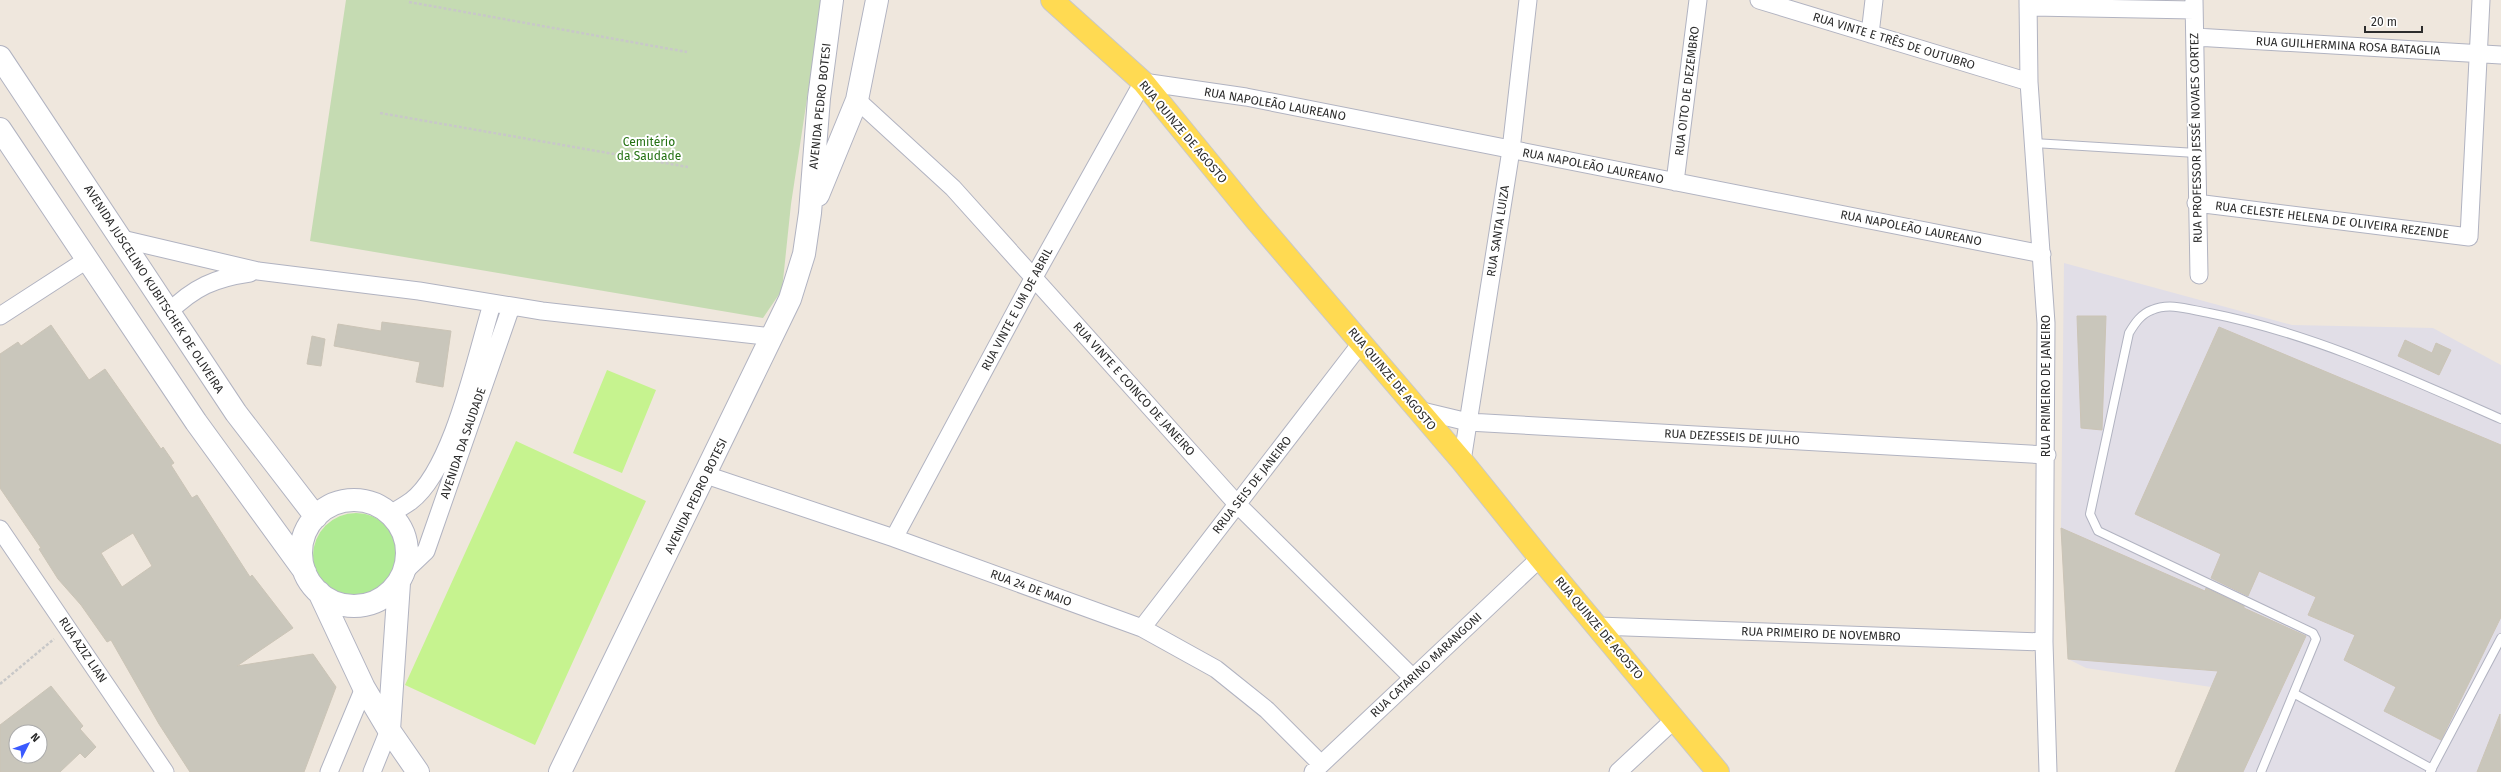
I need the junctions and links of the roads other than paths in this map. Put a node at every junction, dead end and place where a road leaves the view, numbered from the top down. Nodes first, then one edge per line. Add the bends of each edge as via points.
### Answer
1 (832, 0) edge
2 (877, 0) edge
3 (1052, 0) edge
4 (1528, 0) edge
5 (1698, 0) edge
6 (1759, 0) edge
7 (1874, 0) edge
8 (2482, 0) edge
9 (2028, 3) edge
10 (2194, 5) edge
11 (1870, 34) junction
12 (2195, 38) junction
13 (2480, 54) junction
14 (2501, 55) edge
15 (0, 57) edge
16 (1143, 82) junction
17 (2029, 82) junction
18 (857, 100) junction
19 (0, 129) edge
20 (2034, 143) junction
21 (1511, 150) junction
22 (2196, 153) junction
23 (1675, 182) junction
24 (2196, 204) junction
25 (810, 213) junction
26 (122, 239) junction
27 (2042, 254) junction
28 (88, 259) junction
29 (258, 271) junction
30 (2199, 275) dead end
31 (1034, 277) junction
32 (492, 304) junction
33 (511, 307) junction
34 (168, 313) junction
35 (0, 316) edge
36 (773, 337) junction
37 (1362, 342) junction
38 (1418, 410) junction
39 (2501, 419) edge
40 (1468, 422) junction
41 (2047, 455) junction
42 (1462, 461) junction
43 (706, 475) junction
44 (1237, 504) junction
45 (390, 514) junction
46 (316, 517) junction
47 (0, 529) edge
48 (894, 538) junction
49 (1540, 558) junction
50 (305, 572) junction
51 (402, 577) junction
52 (318, 592) junction
53 (1598, 626) junction
54 (1142, 628) junction
55 (2501, 638) edge
56 (2044, 642) junction
57 (1412, 678) junction
58 (364, 688) junction
59 (2295, 694) junction
60 (1675, 719) junction
61 (389, 730) junction
62 (1317, 768) edge
63 (2431, 770) edge
64 (165, 772) edge
65 (329, 772) edge
66 (372, 772) edge
67 (418, 772) edge
68 (560, 772) edge
69 (1618, 772) edge
70 (1718, 772) edge
71 (2048, 772) edge
72 (2261, 772) edge

1 - 25 main road, AVENIDA PEDRO BOTESI via 818,98
2 - 18 main road, AVENIDA PEDRO BOTESI
3 - 16 main road, RUA QUINZE DE AGOSTO
4 - 21 street, RUA SANTA LUIZA
5 - 23 street, RUA OITO DE DEZEMBRO
6 - 11 street, RUA VINTE E TRÊS DE OUTUBRO
7 - 11 street
8 - 13 street
9 - 10 street
9 - 17 street, RUA PRIMEIRO DE JANEIRO
10 - 12 street, RUA PROFESSOR JESSÉ NOVAES CORTEZ
11 - 17 street, RUA VINTE E TRÊS DE OUTUBRO
12 - 13 street, RUA GUILHERMINA ROSA BATAGLIA
12 - 22 street, RUA PROFESSOR JESSÉ NOVAES CORTEZ
13 - 14 street, RUA GUILHERMINA ROSA BATAGLIA
13 - 24 street, RUA CELESTE HELENA DE OLIVEIRA REZENDE via 2469,237
15 - 26 main road, AVENIDA JUSCELINO KUBITSCHEK DE OLIVEIRA
16 - 21 street, RUA NAPOLEÃO LAUREANO via 1246,97
16 - 31 street, RUA VINTE E UM DE ABRIL
16 - 37 main road, RUA QUINZE DE AGOSTO via 1255,219
17 - 20 street, RUA PRIMEIRO DE JANEIRO
18 - 25 main road, AVENIDA PEDRO BOTESI
18 - 31 street, RUA VINTE E COINCO DE JANEIRO via 953,188
19 - 28 main road
20 - 22 lane
20 - 27 street, RUA PRIMEIRO DE JANEIRO
21 - 23 street, RUA NAPOLEÃO LAUREANO
21 - 40 street, RUA SANTA LUIZA
22 - 24 street, RUA PROFESSOR JESSÉ NOVAES CORTEZ
23 - 27 street, RUA NAPOLEÃO LAUREANO
24 - 30 street, RUA PROFESSOR JESSÉ NOVAES CORTEZ
25 - 36 main road, AVENIDA PEDRO BOTESI via 804,254 790,300
26 - 29 street
26 - 34 main road, AVENIDA JUSCELINO KUBITSCHEK DE OLIVEIRA
27 - 41 street, RUA PRIMEIRO DE JANEIRO via 2046,323
28 - 35 street
28 - 50 main road via 196,422
29 - 32 street via 419,291
29 - 34 street via 228,276 205,284 182,298
31 - 44 street, RUA VINTE E COINCO DE JANEIRO
31 - 48 street, RUA VINTE E UM DE ABRIL
32 - 33 street
32 - 45 street, AVENIDA DA SAUDADE via 448,449 430,479 416,496
33 - 36 street
33 - 51 street, AVENIDA DA SAUDADE via 426,551
34 - 46 main road, AVENIDA JUSCELINO KUBITSCHEK DE OLIVEIRA via 236,413
36 - 43 main road, AVENIDA PEDRO BOTESI
37 - 38 main road, RUA QUINZE DE AGOSTO
37 - 44 street, RRUA SEIS DE JANEIRO
38 - 40 street, RUA DEZESSEIS DE JULHO
38 - 42 main road, RUA QUINZE DE AGOSTO
39 - 59 lane via 2374,362 2253,322 2172,306 2152,310 2139,318 2129,333 2090,514 2098,531 2313,633 2316,639 2314,648
40 - 41 street, RUA DEZESSEIS DE JULHO
40 - 42 street, RUA SANTA LUIZA
41 - 56 street, RUA PRIMEIRO DE JANEIRO
42 - 49 main road, RUA QUINZE DE AGOSTO
43 - 48 street, RUA 24 DE MAIO
43 - 68 main road, AVENIDA PEDRO BOTESI
44 - 54 street, RRUA SEIS DE JANEIRO
44 - 57 street, RUA VINTE E COINCO DE JANEIRO
45 - 46 main road via 376,505 360,500 344,501 328,507
45 - 51 main road via 401,527 406,542 407,559
46 - 50 main road via 307,529 302,543
47 - 64 street, RUA AZIZ LIAN
48 - 54 street, RUA 24 DE MAIO
49 - 53 main road, RUA QUINZE DE AGOSTO
49 - 57 street, RUA CATARINO MARANGONI
50 - 52 main road
51 - 52 main road via 387,596 370,604 352,607 334,602
51 - 61 main road
52 - 58 main road
53 - 56 street, RUA PRIMEIRO DE NOVEMBRO
53 - 60 main road, RUA QUINZE DE AGOSTO
54 - 62 street, RUA 24 DE MAIO via 1216,669 1267,710
55 - 63 lane
56 - 71 street, RUA PRIMEIRO DE JANEIRO
57 - 62 street, RUA CATARINO MARANGONI
58 - 61 main road
58 - 65 street
59 - 63 lane
59 - 72 lane
60 - 69 street
60 - 70 main road, RUA QUINZE DE AGOSTO
61 - 66 street
61 - 67 main road

